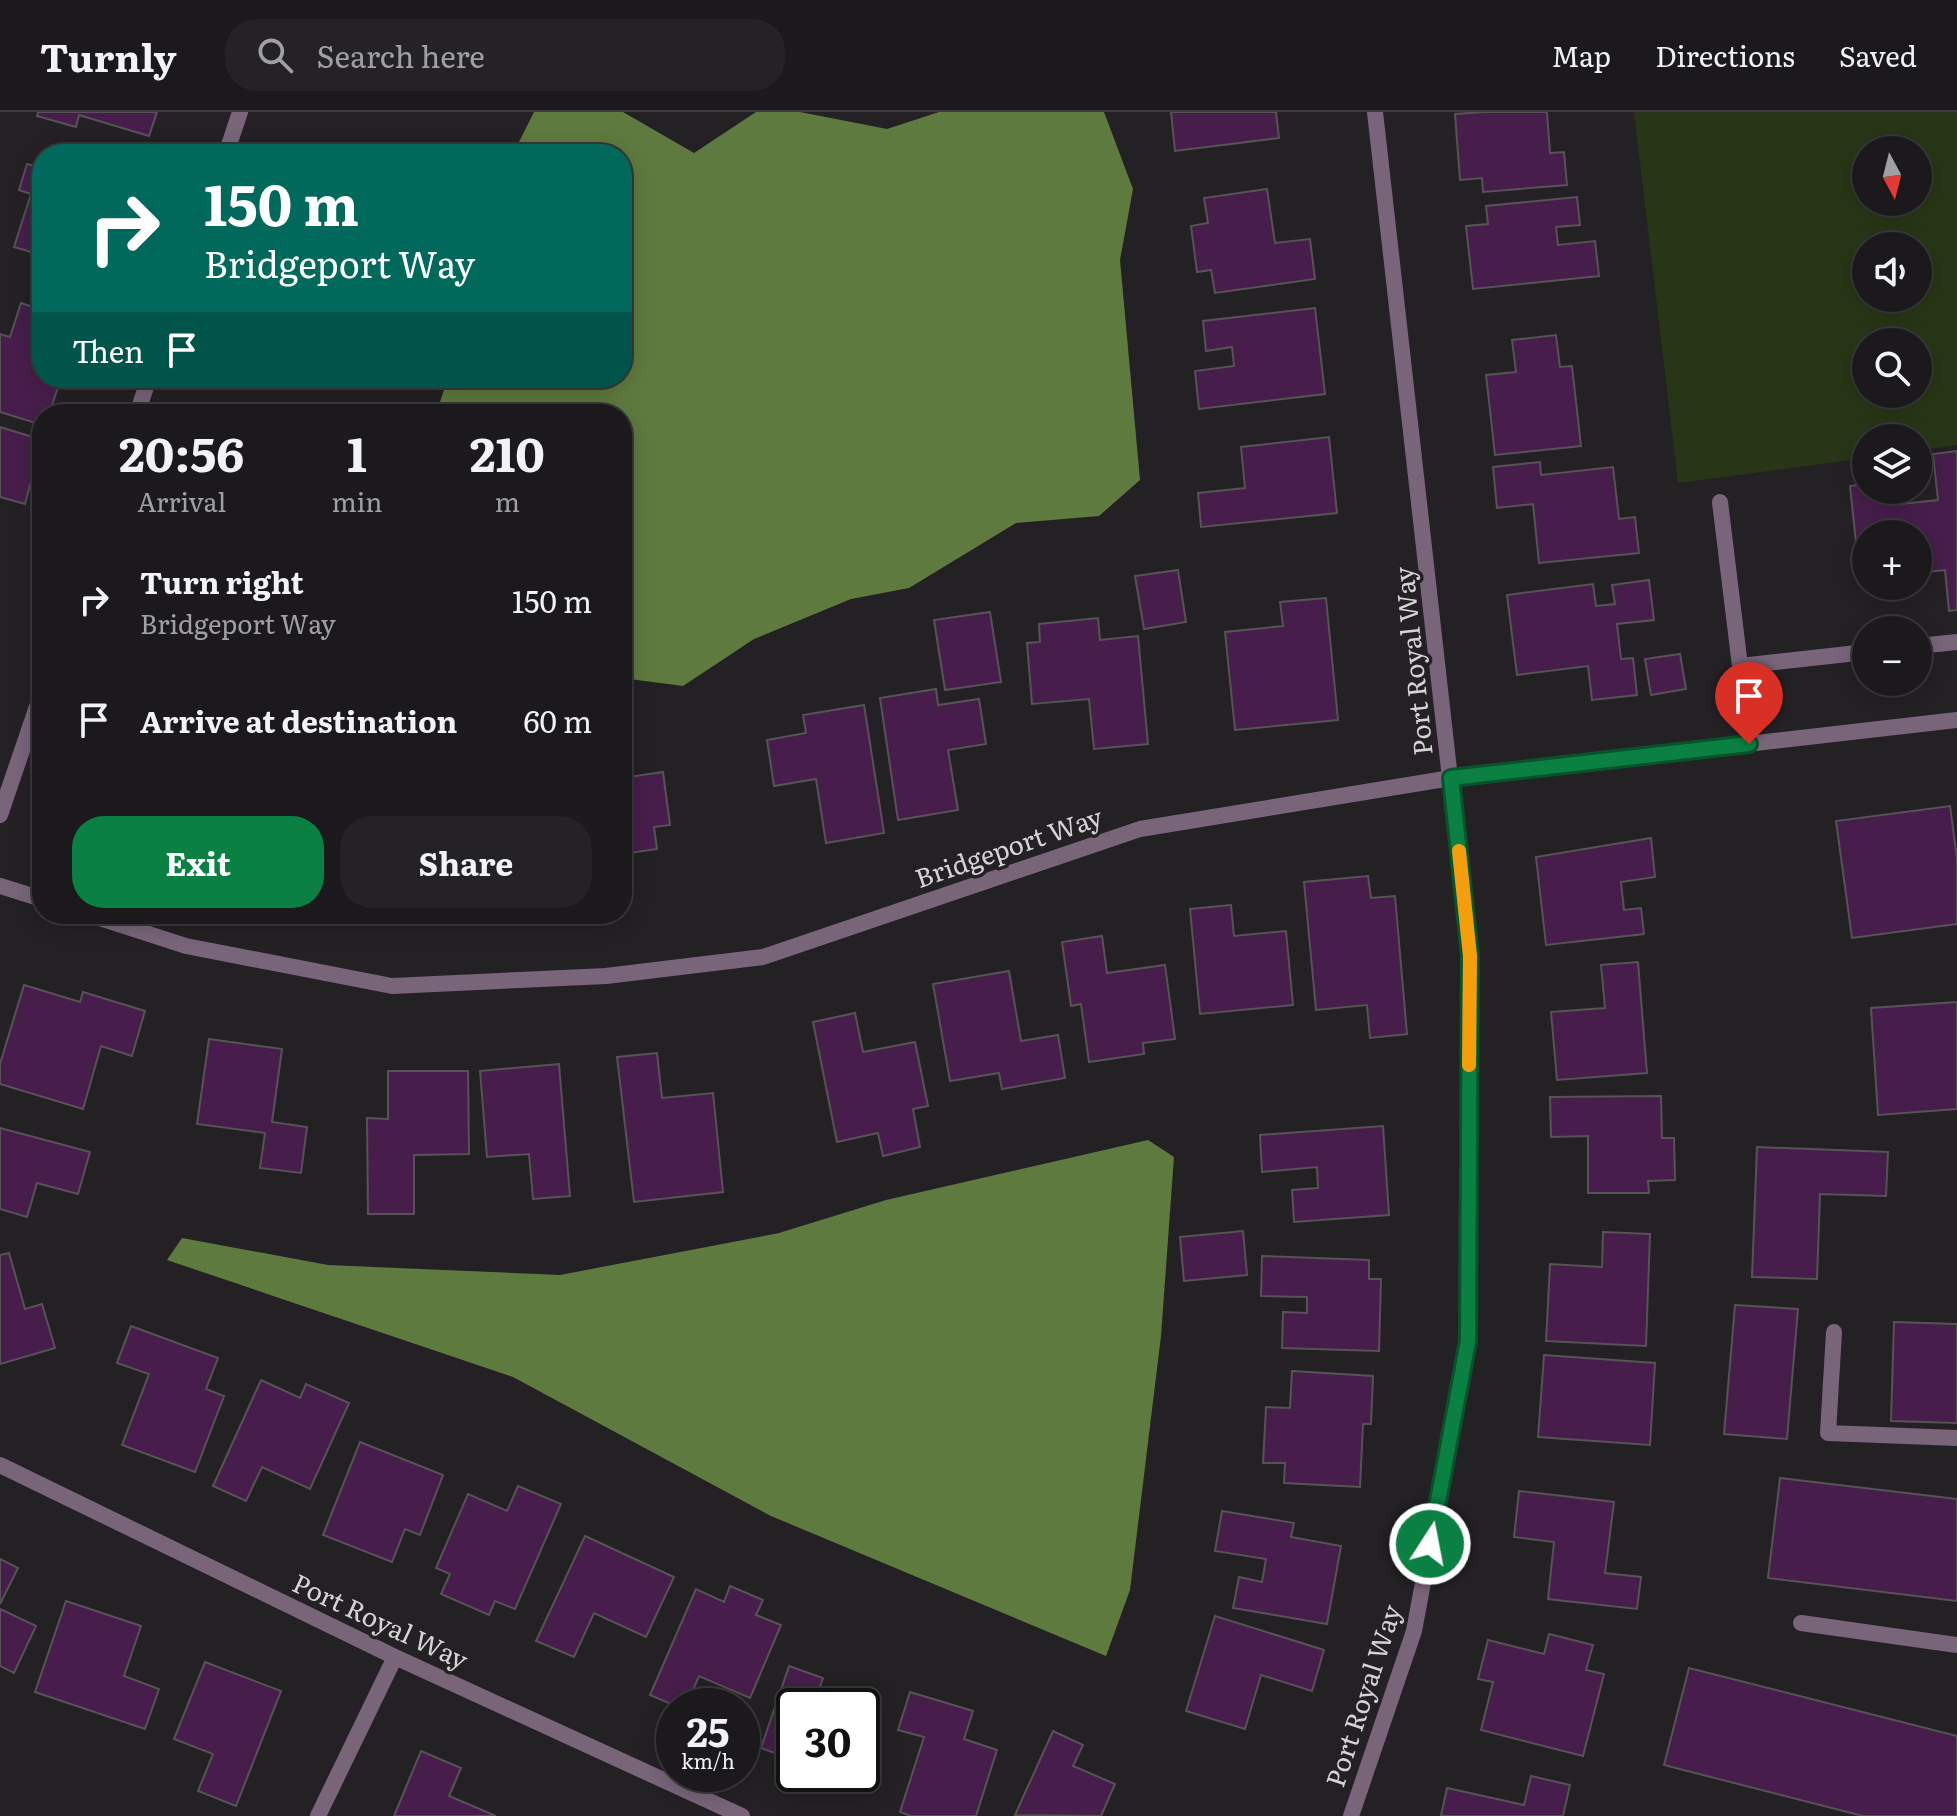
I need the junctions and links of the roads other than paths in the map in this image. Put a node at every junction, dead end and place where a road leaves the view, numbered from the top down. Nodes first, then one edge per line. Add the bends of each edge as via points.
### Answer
1 (240, 112) edge
2 (1375, 112) edge
3 (229, 144) edge
4 (1720, 502) dead end
5 (1957, 642) edge
6 (1932, 645) edge
7 (1852, 654) edge
8 (1740, 666) junction
9 (1957, 720) edge
10 (32, 721) edge
11 (1749, 744) junction
12 (1451, 778) junction
13 (0, 815) edge
14 (0, 886) edge
15 (32, 896) edge
16 (118, 924) edge
17 (1834, 1332) dead end
18 (1957, 1438) edge
19 (0, 1465) edge
20 (1801, 1623) dead end
21 (1957, 1645) edge
22 (395, 1657) junction
23 (318, 1816) edge
24 (742, 1816) edge
25 (1351, 1816) edge

1 - 3 street
2 - 12 street, Port Royal Way
4 - 8 street
5 - 6 street
7 - 8 street
8 - 11 street
9 - 11 street, Bridgeport Way
10 - 13 street
11 - 12 street, Bridgeport Way
12 - 16 street, Bridgeport Way via 1140,829 763,957 606,976 392,986 186,946
12 - 25 street, Port Royal Way via 1470,956 1468,1341 1414,1631
14 - 15 street
17 - 18 street via 1828,1433
19 - 22 street, Port Royal Way
20 - 21 street
22 - 23 street
22 - 24 street, Port Royal Way

